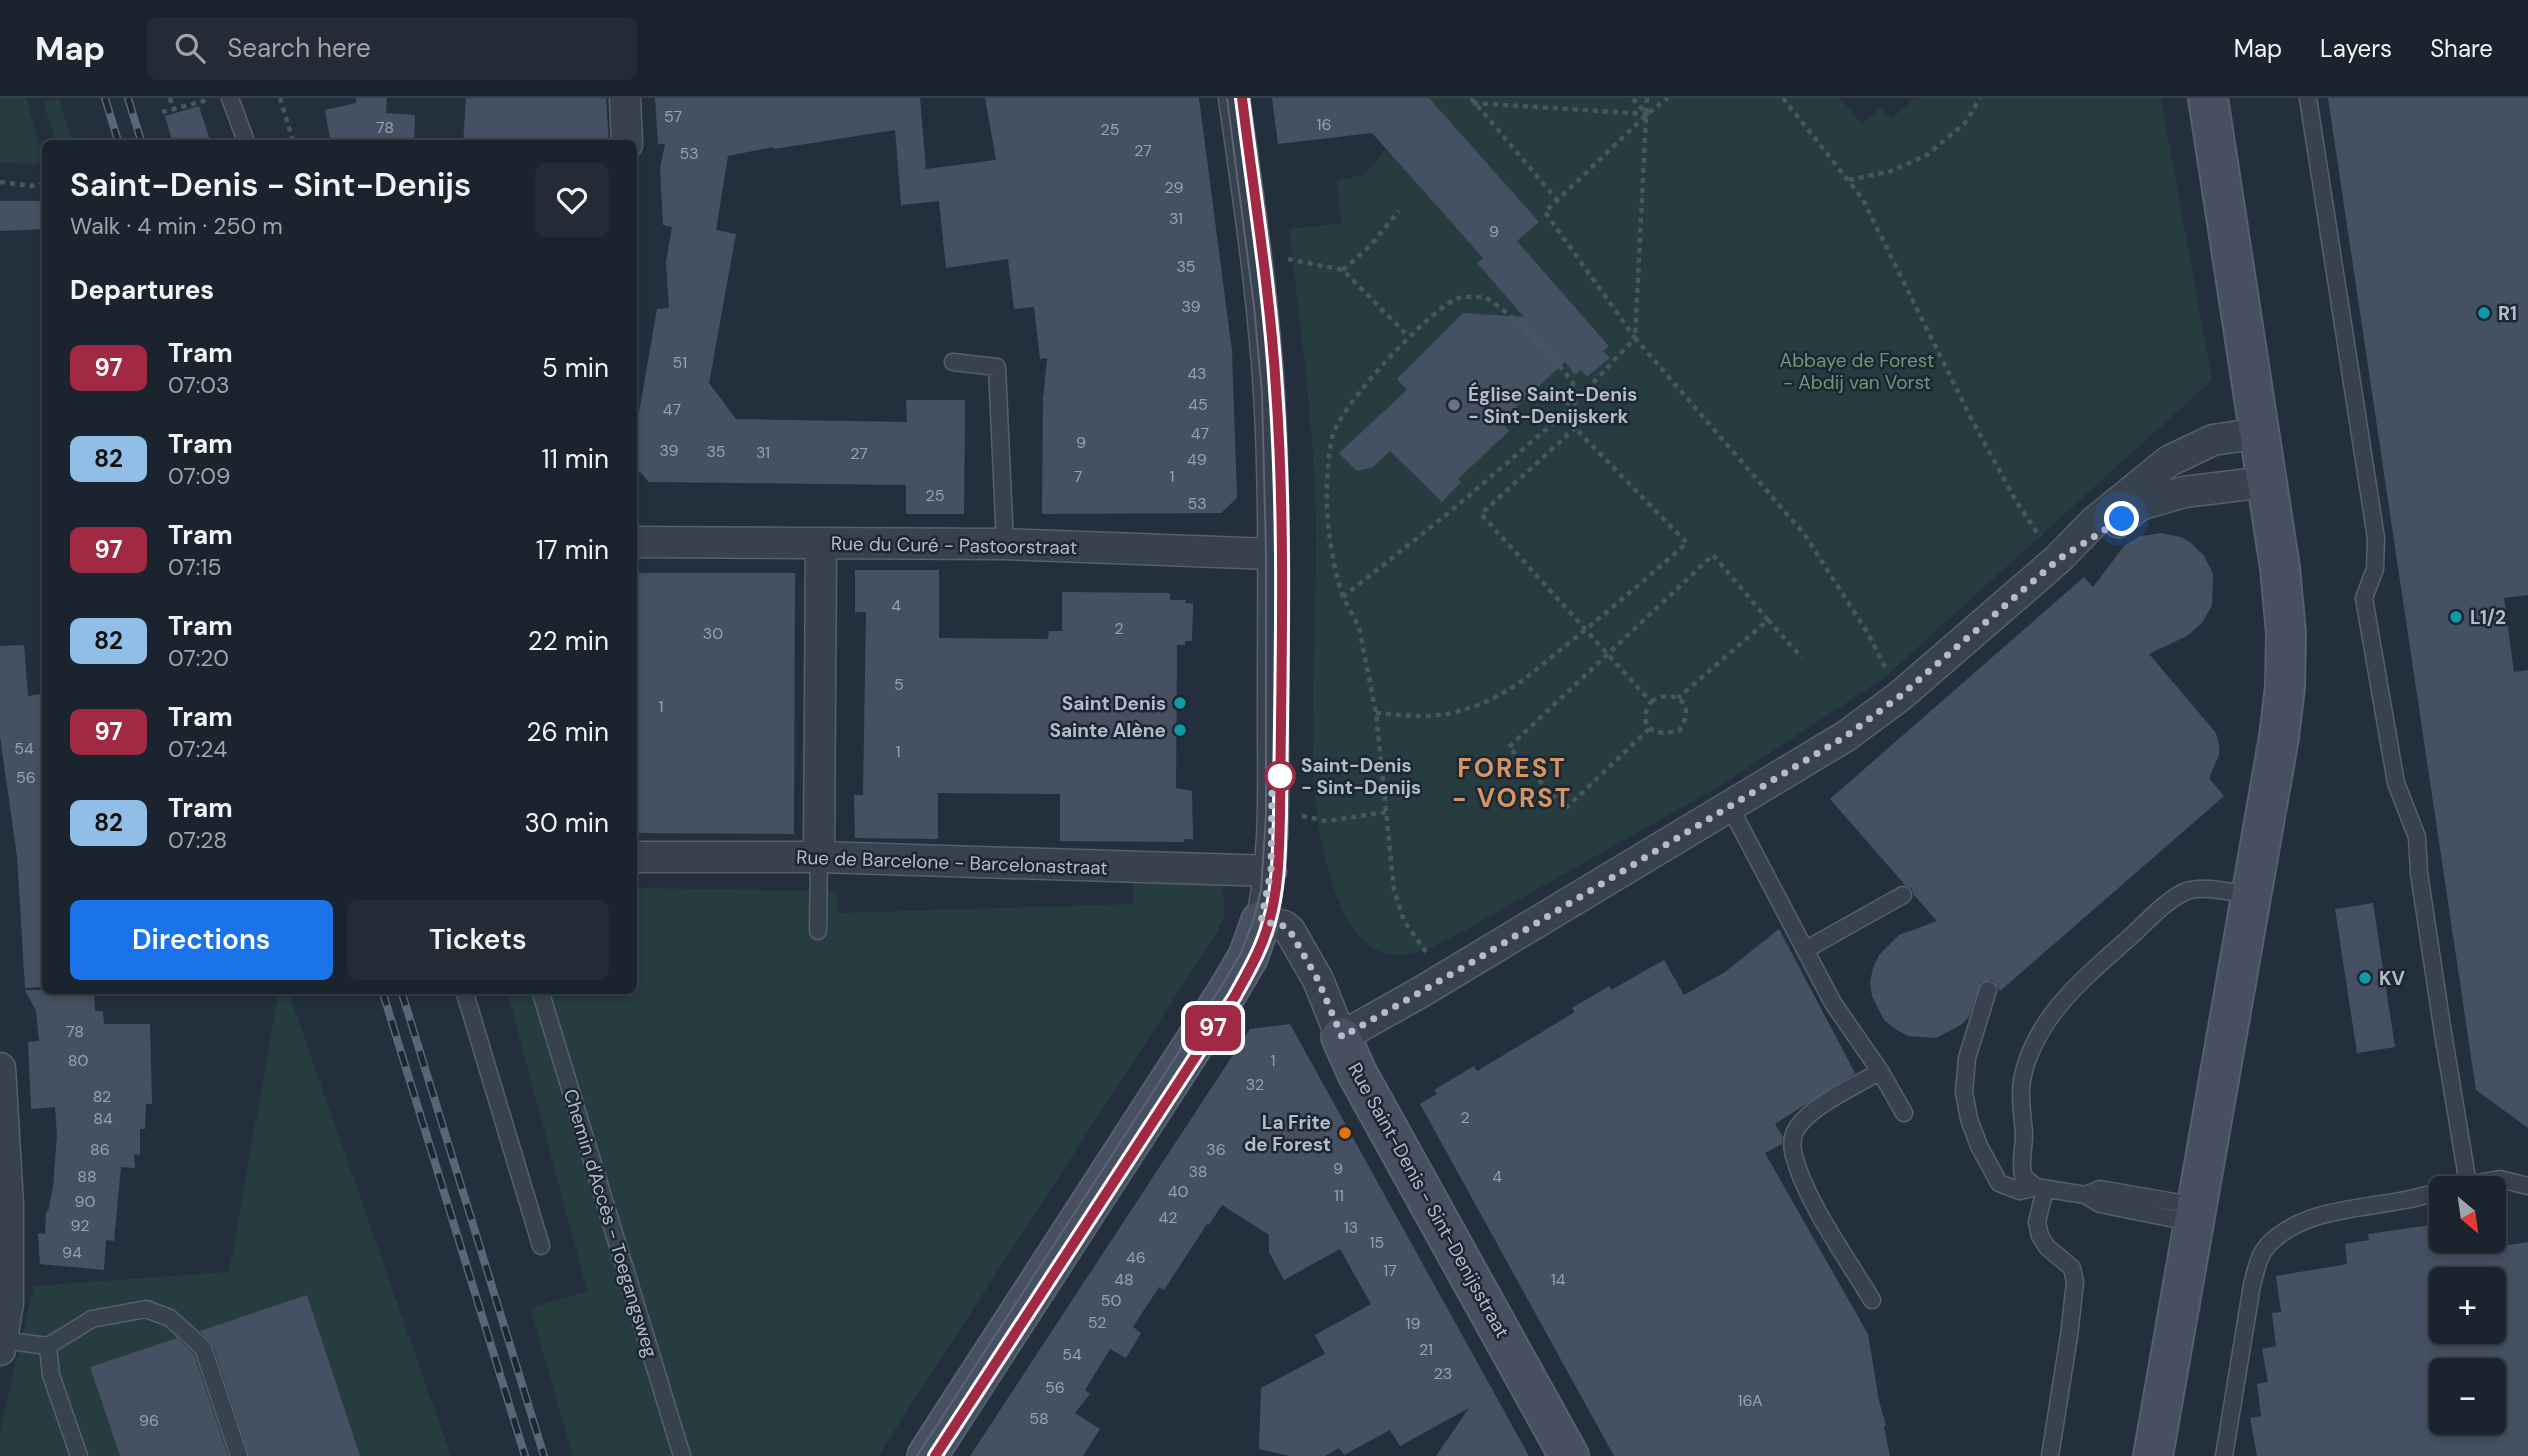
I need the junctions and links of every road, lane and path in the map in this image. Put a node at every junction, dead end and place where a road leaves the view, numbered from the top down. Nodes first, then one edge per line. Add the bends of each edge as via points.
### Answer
1 (170, 98) edge
2 (214, 98) edge
3 (230, 98) edge
4 (279, 98) edge
5 (625, 98) edge
6 (1234, 98) edge
7 (1632, 98) edge
8 (1647, 98) edge
9 (1668, 98) edge
10 (1783, 98) edge
11 (1980, 98) edge
12 (2208, 98) edge
13 (2308, 98) edge
14 (1472, 101) edge
15 (173, 109) junction
16 (162, 113) dead end
17 (1647, 114) junction
18 (246, 140) edge
19 (293, 140) edge
20 (626, 140) edge
21 (1849, 180) junction
22 (0, 182) edge
23 (42, 184) edge
24 (1558, 201) junction
25 (1399, 211) dead end
26 (1288, 259) dead end
27 (1343, 270) junction
28 (1408, 336) junction
29 (1635, 338) junction
30 (953, 362) dead end
31 (1565, 413) junction
32 (1575, 428) junction
33 (2259, 433) junction
34 (2266, 482) junction
35 (637, 542) edge
36 (821, 544) junction
37 (1005, 544) junction
38 (1274, 554) junction
39 (2059, 559) junction
40 (1343, 597) junction
41 (1768, 620) junction
42 (1585, 631) junction
43 (1607, 655) junction
44 (1802, 658) dead end
45 (1900, 696) junction
46 (1678, 698) junction
47 (1651, 702) junction
48 (1376, 713) junction
49 (1649, 729) junction
50 (1730, 807) junction
51 (1386, 812) junction
52 (1298, 815) dead end
53 (637, 857) edge
54 (819, 857) junction
55 (1271, 871) junction
56 (1903, 894) dead end
57 (2251, 895) junction
58 (1261, 921) junction
59 (818, 930) dead end
60 (1805, 950) junction
61 (1434, 963) dead end
62 (1988, 990) dead end
63 (465, 994) edge
64 (541, 994) edge
65 (1342, 1037) junction
66 (0, 1068) edge
67 (1880, 1071) junction
68 (1904, 1113) dead end
69 (2467, 1176) edge
70 (2506, 1180) edge
71 (2528, 1186) edge
72 (2040, 1188) junction
73 (2429, 1194) edge
74 (2195, 1214) junction
75 (541, 1246) dead end
76 (1872, 1300) dead end
77 (1, 1345) edge
78 (48, 1346) junction
79 (79, 1456) edge
80 (239, 1456) edge
81 (682, 1456) edge
82 (927, 1456) edge
83 (1569, 1456) edge
84 (2050, 1456) edge
85 (2153, 1456) edge
86 (2224, 1456) edge

1 - 15 path
2 - 15 path
3 - 18 lane
4 - 19 path
5 - 20 street
6 - 38 street via 1267,368
7 - 17 path
8 - 17 path
9 - 17 path
10 - 21 path
11 - 21 path via 1965,123 1927,155 1891,171
12 - 33 main road
13 - 69 lane via 2376,538 2375,569 2364,598 2367,621 2396,783 2417,837 2442,1033
14 - 17 path
14 - 24 path
15 - 16 path
17 - 24 path
17 - 29 path
21 - 39 path via 2010,490
22 - 23 path
24 - 29 path via 1545,212
25 - 27 path
26 - 27 path
27 - 28 path
28 - 31 path via 1457,298 1486,298 1521,323 1573,383
28 - 40 path via 1355,399 1332,435 1329,525
29 - 31 path
29 - 45 path via 1805,535 1867,632
30 - 37 lane via 998,367
31 - 32 path
31 - 40 path
32 - 42 path via 1481,514
32 - 42 path via 1687,543
33 - 34 main road
33 - 39 street via 2213,440 2169,461 2094,522
34 - 39 street via 2184,492 2140,506
34 - 57 main road via 2280,568 2285,687
35 - 36 street, Rue du Curé - Pastoorstraat
36 - 37 street, Rue du Curé - Pastoorstraat
36 - 54 street
37 - 38 street, Rue du Curé - Pastoorstraat
38 - 55 street
39 - 45 street
40 - 48 path via 1359,627
41 - 43 path via 1713,555
41 - 44 path
41 - 46 path
42 - 43 path
42 - 48 path via 1511,690 1486,703 1453,713
43 - 47 path
43 - 49 path via 1509,747 1565,809
45 - 50 street via 1846,736
46 - 47 path via 1659,695
46 - 49 path via 1686,715 1680,730 1668,734
47 - 49 path via 1645,711
48 - 51 path
50 - 60 lane
50 - 65 street
51 - 52 path via 1326,821
51 - 61 path via 1394,890 1404,921
53 - 54 street, Rue de Barcelone - Barcelonastraat
54 - 55 street, Rue de Barcelone - Barcelonastraat
54 - 59 lane
55 - 58 street
56 - 60 lane
57 - 72 lane via 2199,889 2179,896 2118,948 2045,1021 2022,1082 2023,1176
57 - 74 main road
58 - 65 street, Rue Saint-Denis - Sint-Denijsstraat via 1290,931 1318,980
58 - 82 main road via 1248,957 1228,991
60 - 67 lane via 1833,1003
62 - 72 lane via 1967,1058 1964,1092 1969,1119 1999,1183 2020,1191
63 - 75 lane
64 - 81 lane, Chemin d'Accès - Toegangsweg
65 - 83 main road, Rue Saint-Denis - Sint-Denijsstraat via 1357,1073
66 - 77 street via 8,1204 8,1303
67 - 68 lane
67 - 76 lane via 1811,1113 1792,1136 1794,1158 1812,1199
70 - 71 lane
72 - 74 lane via 2085,1195 2099,1204
72 - 84 lane via 2040,1236 2072,1268 2075,1282
73 - 86 lane via 2322,1215 2279,1235 2267,1247 2252,1285
74 - 85 main road
77 - 78 lane
78 - 79 lane via 51,1375
78 - 80 lane via 92,1319 146,1309 170,1318 203,1348

